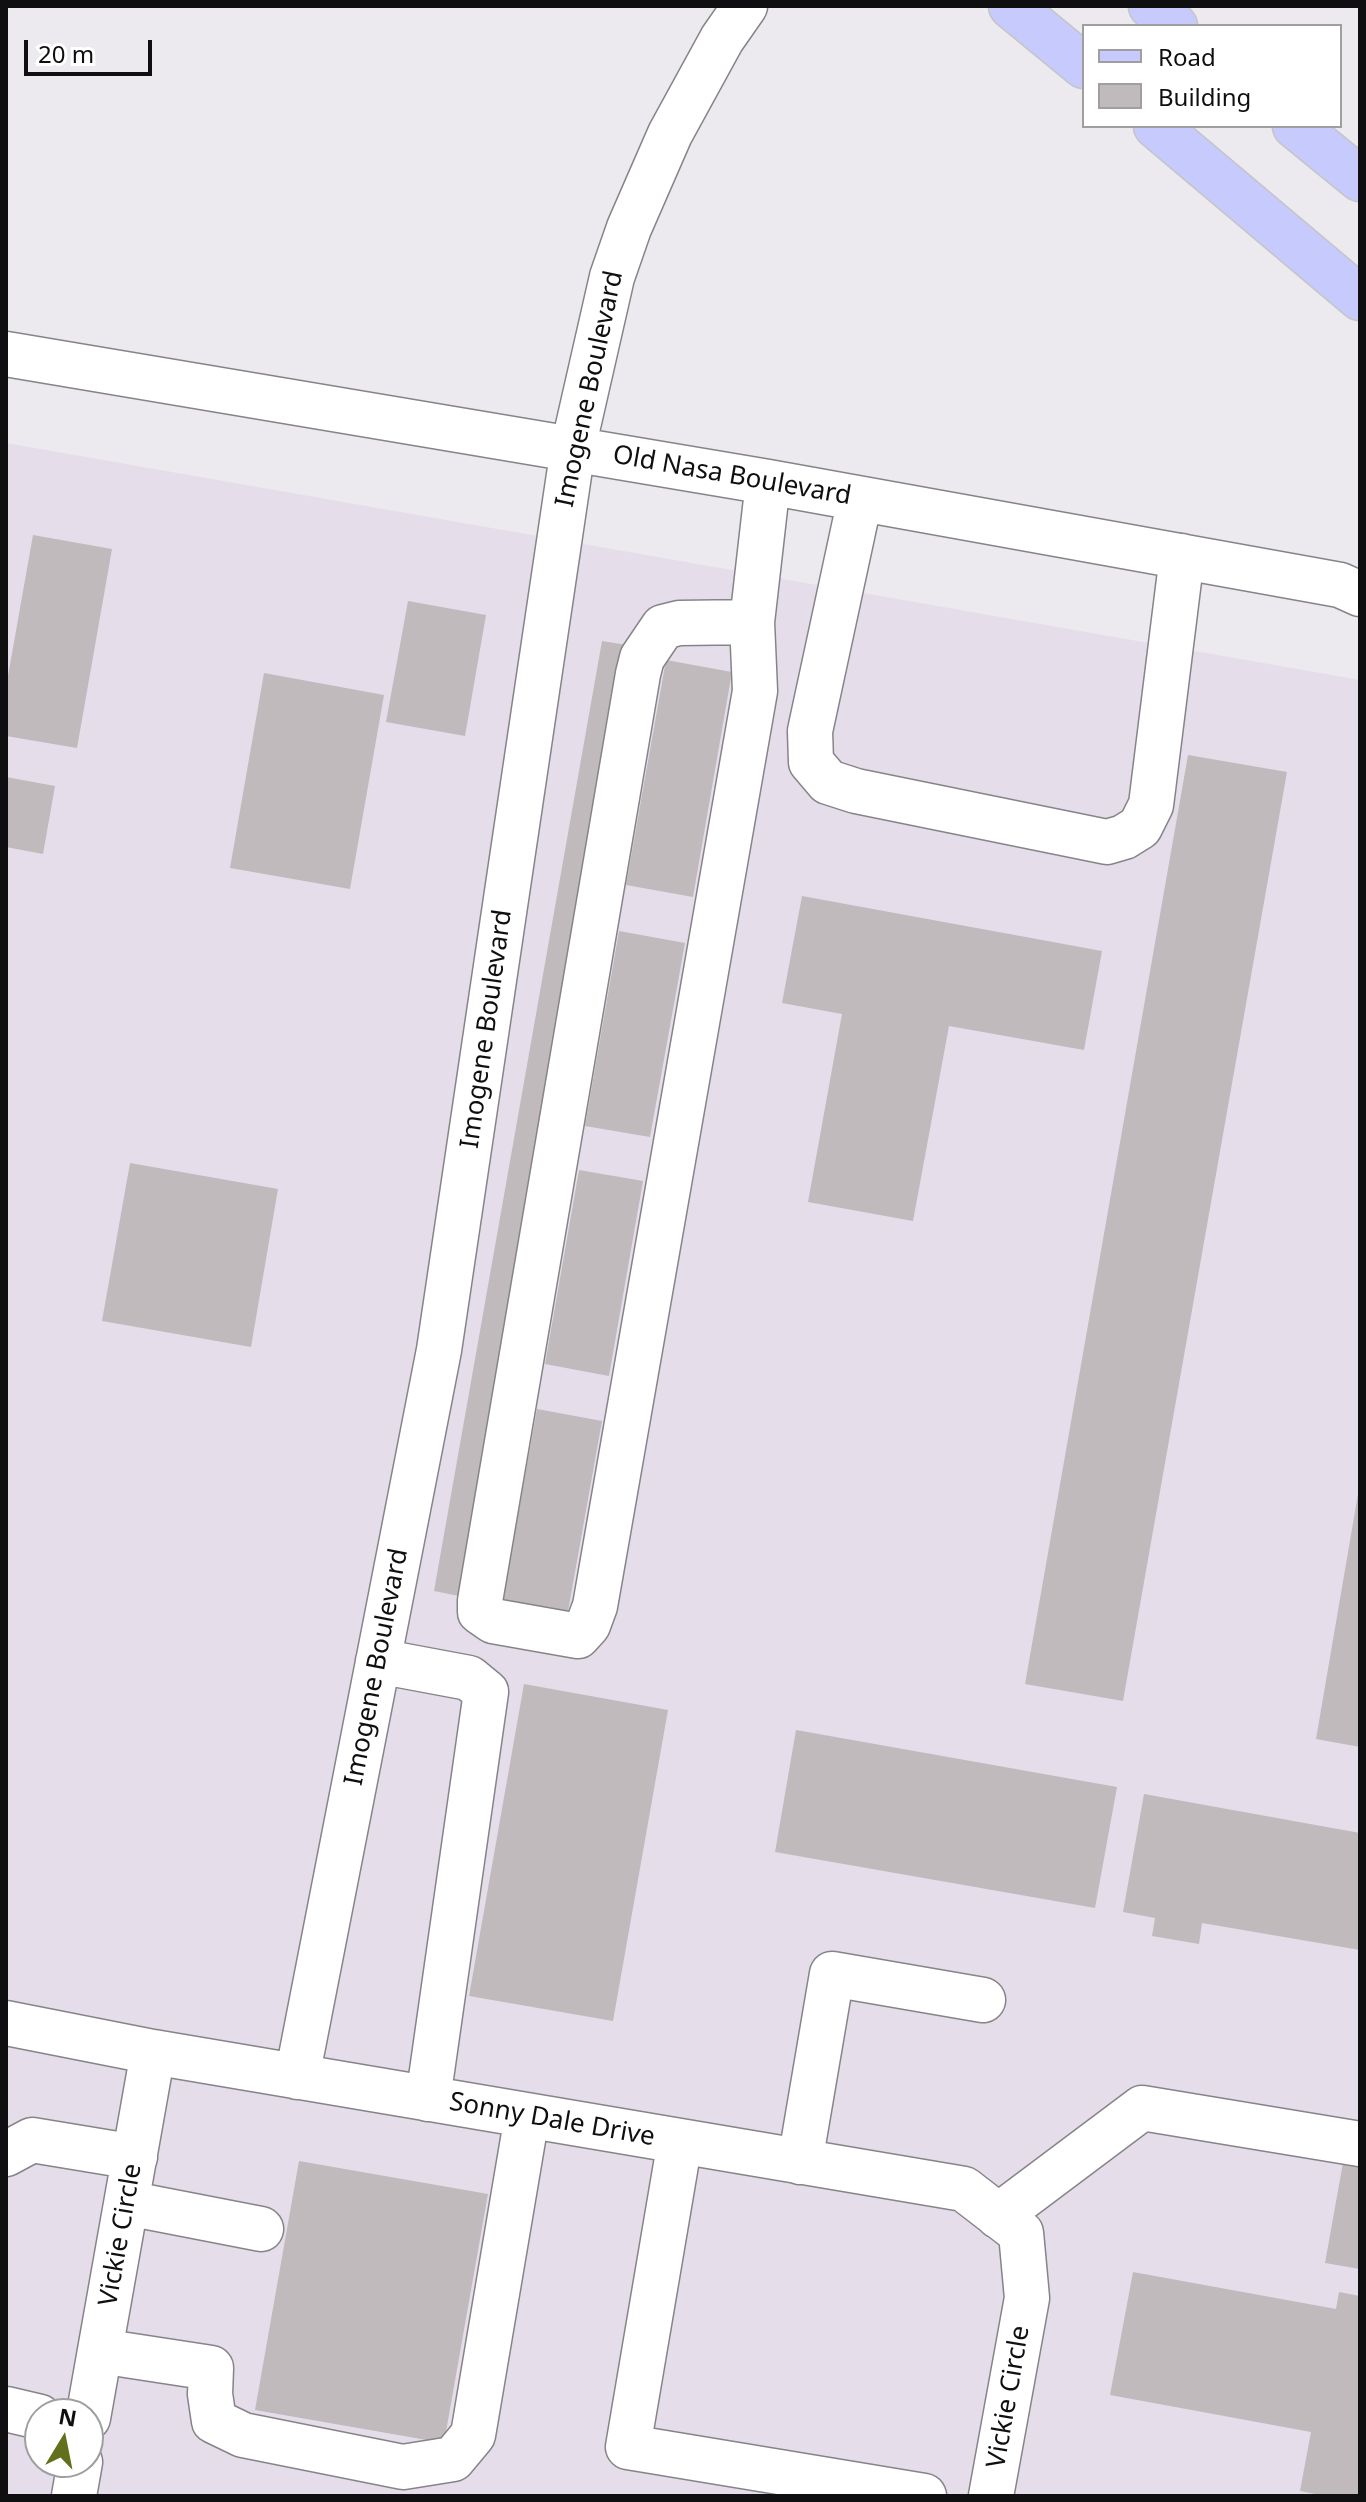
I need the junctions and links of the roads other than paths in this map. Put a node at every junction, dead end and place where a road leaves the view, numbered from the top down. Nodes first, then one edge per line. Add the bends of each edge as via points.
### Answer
1 (745, 6) edge
2 (1011, 6) edge
3 (1151, 6) edge
4 (1173, 24) edge
5 (1082, 64) edge
6 (1158, 128) edge
7 (1297, 128) edge
8 (1360, 179) edge
9 (1360, 298) edge
10 (6, 354) edge
11 (573, 448) junction
12 (768, 482) junction
13 (860, 499) junction
14 (1182, 556) junction
15 (1360, 594) edge
16 (752, 622) junction
17 (378, 1661) junction
18 (983, 2000) dead end
19 (6, 2023) edge
20 (153, 2052) junction
21 (297, 2077) junction
22 (428, 2099) junction
23 (527, 2116) junction
24 (680, 2141) junction
25 (1360, 2144) edge
26 (6, 2154) edge
27 (135, 2157) junction
28 (800, 2162) junction
29 (127, 2203) junction
30 (998, 2216) junction
31 (261, 2229) dead end
32 (1027, 2298) joint
33 (100, 2351) junction
34 (92, 2398) edge
35 (924, 2496) edge
36 (991, 2496) edge

1 - 11 street, Imogene Boulevard via 670,134 629,228 612,277
2 - 5 main road
3 - 4 main road
6 - 9 main road
7 - 8 main road
10 - 11 street, Old Nasa Boulevard
11 - 12 street, Old Nasa Boulevard
11 - 17 street, Imogene Boulevard via 439,1350
12 - 13 street, Old Nasa Boulevard
12 - 16 street
13 - 14 street, Old Nasa Boulevard
13 - 14 street via 810,731 811,762 828,782 856,791 1107,842 1140,827 1151,805
14 - 15 street, Old Nasa Boulevard via 1340,585
16 - 16 street via 755,691 595,1606 578,1636 493,1621 480,1612 480,1601 642,658 663,627
17 - 21 street, Imogene Boulevard
17 - 22 street via 469,1678 486,1692
18 - 28 street via 832,1974
19 - 20 street, Sonny Dale Drive
20 - 21 street, Sonny Dale Drive
20 - 27 street, Vickie Circle
21 - 22 street, Sonny Dale Drive
22 - 23 street, Sonny Dale Drive
23 - 24 street, Sonny Dale Drive
23 - 33 street via 473,2435 453,2459 403,2467 243,2435 214,2421 211,2368
24 - 28 street, Sonny Dale Drive
24 - 35 street via 628,2447
25 - 30 street via 1142,2108
26 - 27 street via 32,2140
27 - 29 street, Vickie Circle
28 - 30 street, Sonny Dale Drive via 964,2189
29 - 31 street
29 - 33 street, Vickie Circle
30 - 32 street, Sonny Dale Drive via 1021,2233
32 - 36 street, Vickie Circle
33 - 34 street, Vickie Circle

